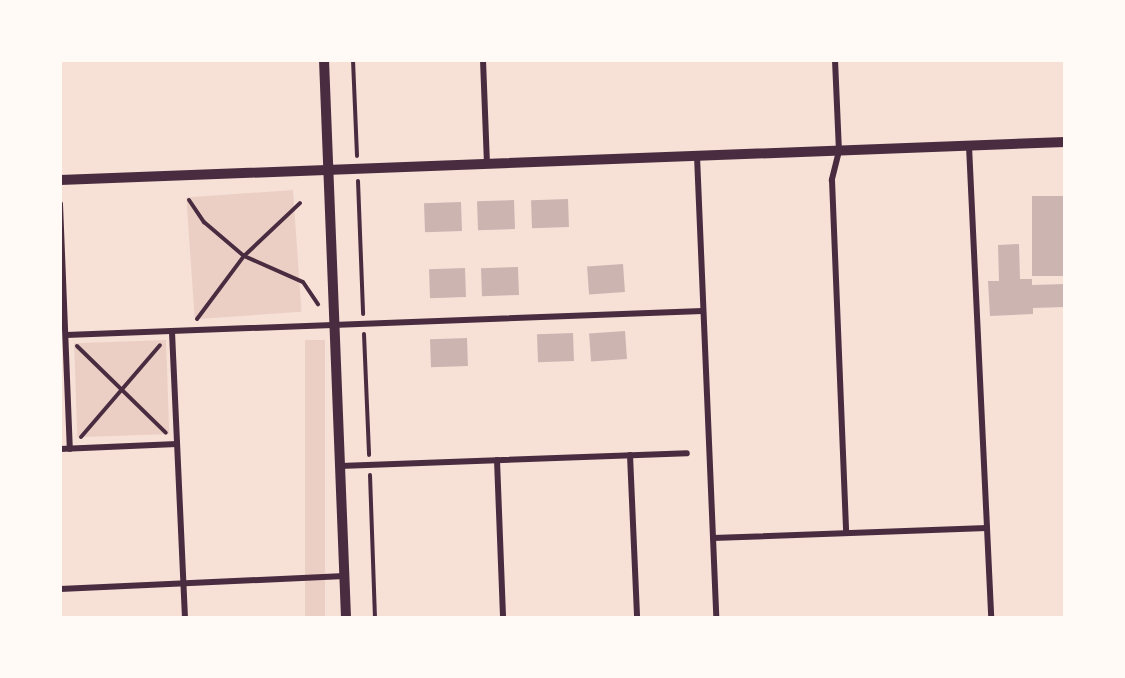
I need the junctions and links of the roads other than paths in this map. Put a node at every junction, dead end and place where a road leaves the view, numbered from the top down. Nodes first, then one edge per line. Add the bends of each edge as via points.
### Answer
1 (324, 60) edge
2 (483, 60) edge
3 (835, 60) edge
4 (1065, 142) edge
5 (969, 146) junction
6 (839, 151) junction
7 (697, 156) junction
8 (487, 165) junction
9 (328, 171) junction
10 (60, 180) edge
11 (60, 204) edge
12 (704, 311) junction
13 (334, 326) junction
14 (172, 332) junction
15 (66, 335) junction
16 (177, 444) junction
17 (60, 449) edge
18 (70, 449) junction
19 (687, 453) dead end
20 (630, 455) junction
21 (497, 460) junction
22 (340, 466) junction
23 (987, 528) junction
24 (846, 533) junction
25 (712, 538) junction
26 (345, 576) junction
27 (183, 583) junction
28 (60, 589) edge
29 (185, 618) edge
30 (346, 618) edge
31 (503, 618) edge
32 (637, 618) edge
33 (716, 618) edge
34 (991, 618) edge

1 - 9 street
2 - 8 street
3 - 6 street
4 - 5 street
5 - 6 street
5 - 23 street
6 - 7 street
6 - 24 street via 832,180
7 - 8 street
7 - 12 street
8 - 9 street
9 - 10 street
9 - 13 street
11 - 15 street
12 - 13 street
12 - 25 street
13 - 14 street
13 - 22 street
14 - 15 street
14 - 16 street
15 - 18 street
16 - 18 street
16 - 27 street
17 - 18 street
19 - 20 street
20 - 21 street
20 - 32 street
21 - 22 street
21 - 31 street
22 - 26 street
23 - 24 street
23 - 34 street
24 - 25 street
25 - 33 street
26 - 27 street
26 - 30 street
27 - 28 street
27 - 29 street

